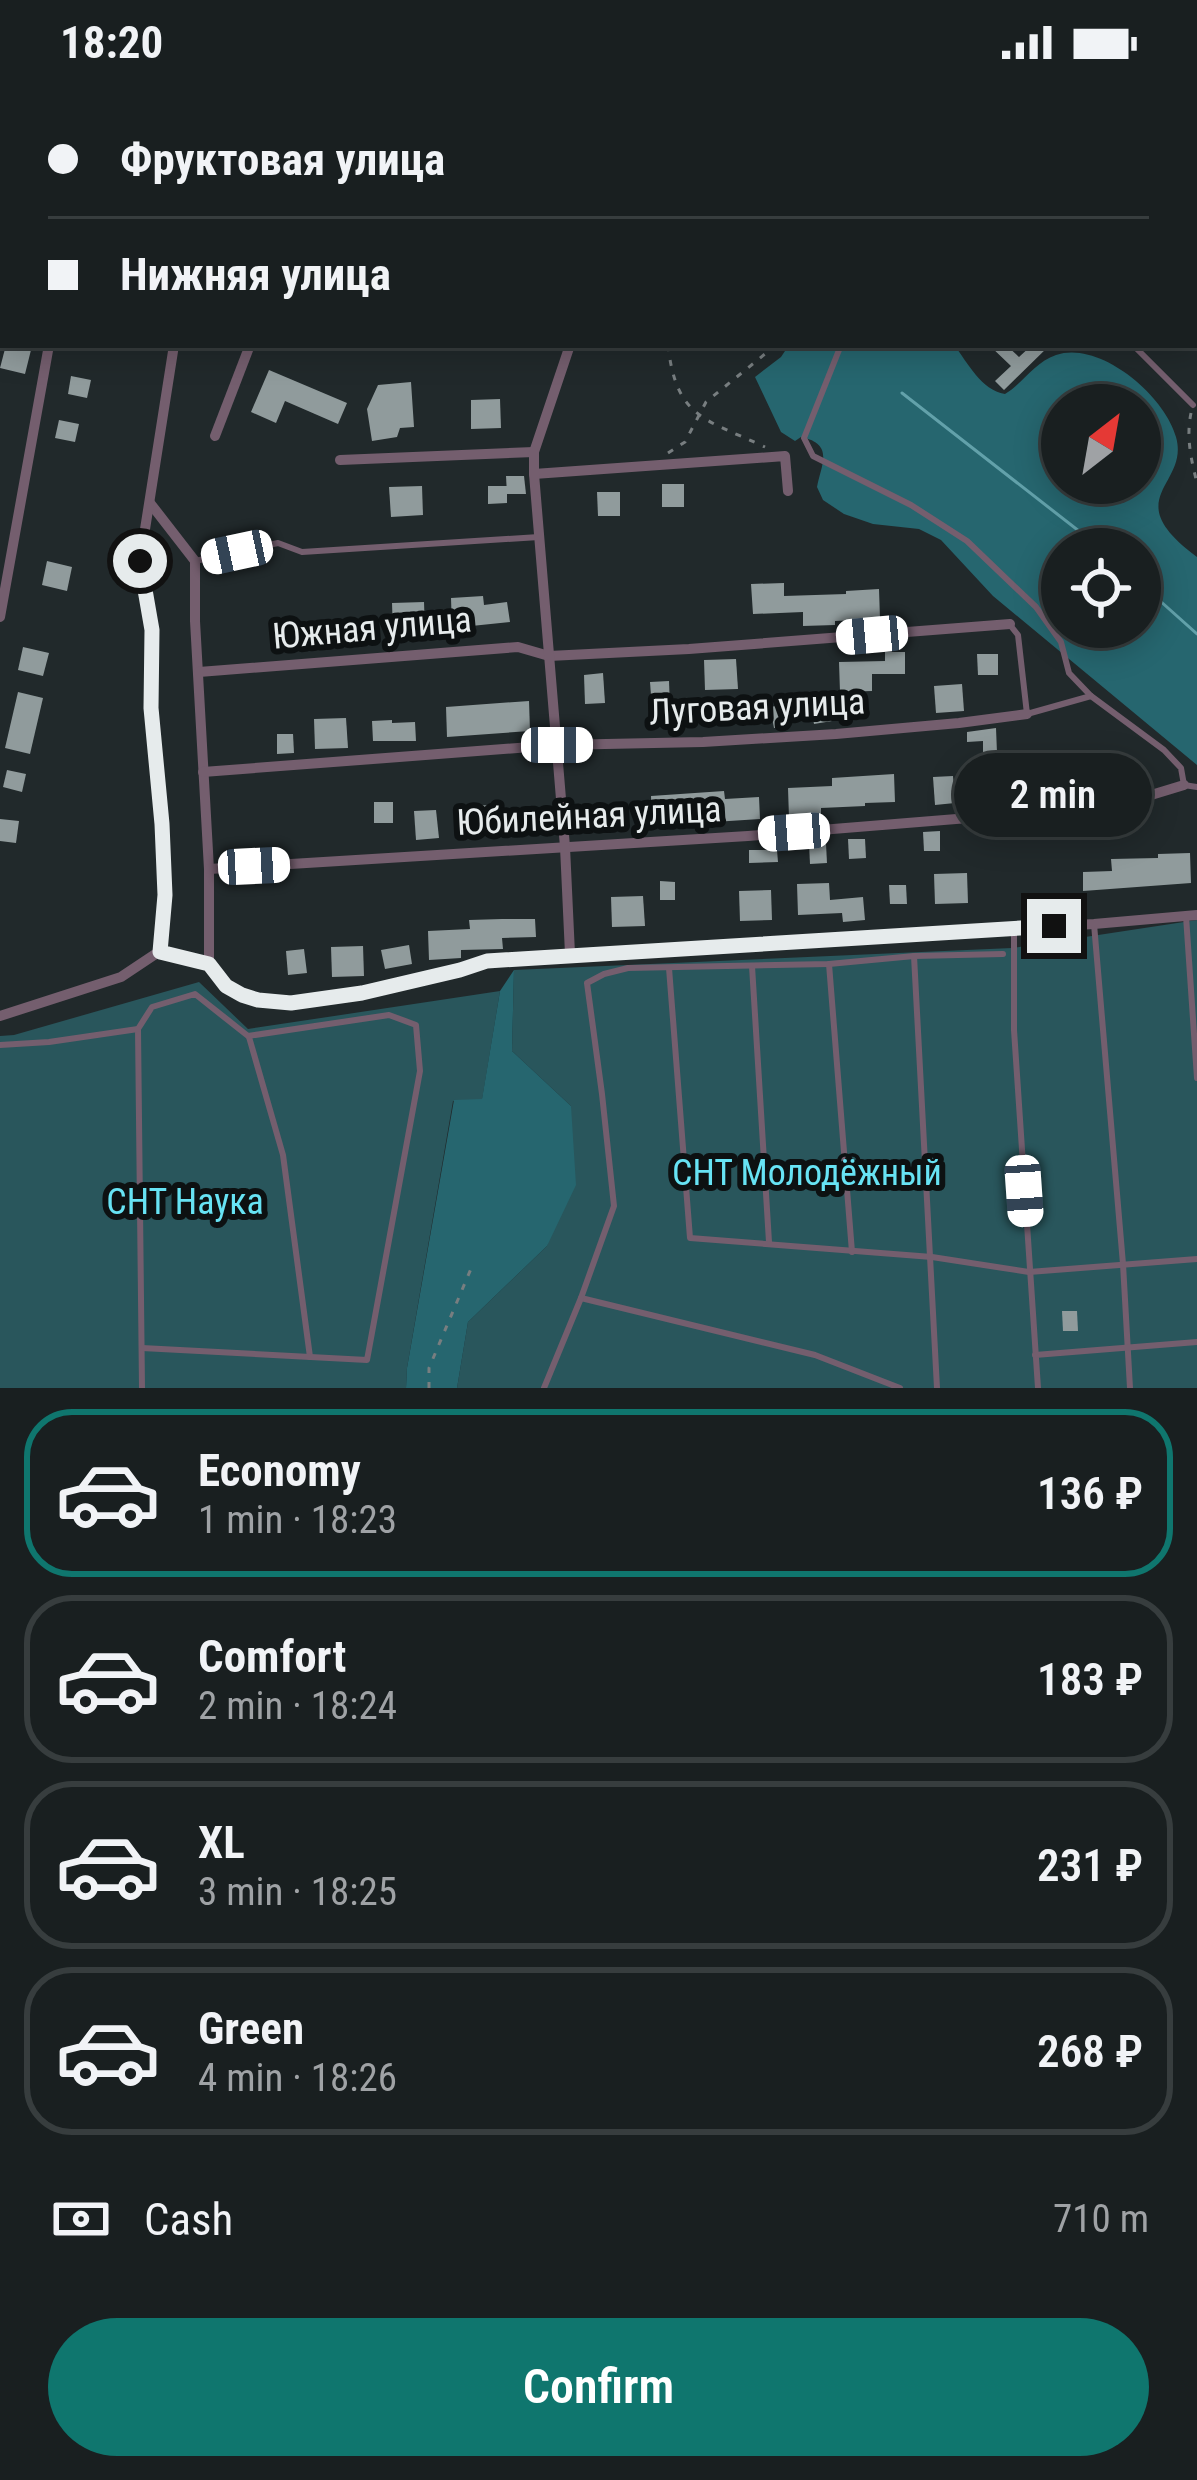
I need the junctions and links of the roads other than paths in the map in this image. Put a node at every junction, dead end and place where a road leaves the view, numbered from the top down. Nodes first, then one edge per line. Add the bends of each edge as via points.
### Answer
1 (48, 348) edge
2 (174, 348) edge
3 (249, 348) edge
4 (569, 348) edge
5 (840, 348) edge
6 (1136, 348) edge
7 (1193, 405) road end
8 (215, 436) dead end
9 (534, 452) junction
10 (340, 460) dead end
11 (534, 475) junction
12 (788, 491) dead end
13 (150, 503) junction
14 (539, 537) junction
15 (195, 561) junction
16 (0, 617) edge
17 (1010, 624) joint
18 (549, 656) junction
19 (199, 672) junction
20 (1091, 696) junction
21 (1027, 714) junction
22 (557, 745) junction
23 (202, 772) junction
24 (1191, 786) edge
25 (565, 847) junction
26 (209, 868) junction
27 (1192, 916) edge
28 (1094, 924) junction
29 (1014, 927) junction
30 (160, 952) junction
31 (570, 954) junction
32 (1003, 954) dead end
33 (914, 956) junction
34 (209, 964) junction
35 (829, 964) junction
36 (752, 965) junction
37 (669, 968) junction
38 (0, 1016) edge
39 (138, 1029) junction
40 (248, 1036) junction
41 (0, 1046) edge
42 (1197, 1078) edge
43 (769, 1242) junction
44 (852, 1252) junction
45 (932, 1257) junction
46 (1197, 1259) edge
47 (1123, 1264) junction
48 (1029, 1272) junction
49 (581, 1298) junction
50 (1197, 1342) edge
51 (142, 1348) junction
52 (1128, 1348) junction
53 (1035, 1355) junction
54 (310, 1357) junction
55 (142, 1388) edge
56 (544, 1388) edge
57 (900, 1388) edge
58 (937, 1388) edge
59 (1038, 1388) edge
60 (1130, 1388) edge

1 - 16 street
2 - 13 street
3 - 8 street
4 - 9 street
5 - 20 lane via 804,438 813,456 967,542 1036,607 1061,642 1069,673
6 - 7 lane
9 - 10 street
9 - 11 street
11 - 12 street via 785,456
11 - 14 street
13 - 15 street
13 - 30 street via 140,561 152,630 162,824
14 - 15 lane via 302,552 278,543
14 - 18 street
15 - 19 street
17 - 18 street, Южная улица
17 - 21 lane
18 - 19 street, Южная улица via 518,647
18 - 22 street
19 - 23 street
20 - 21 lane
20 - 24 lane via 1164,750
21 - 22 street, Луговая улица via 836,734
22 - 23 street, Луговая улица
22 - 25 street
23 - 26 street
24 - 25 street, Юбилейная улица via 1115,806
25 - 26 street, Юбилейная улица
25 - 31 street
26 - 34 street
27 - 28 street
27 - 42 lane
28 - 29 street
28 - 47 lane
29 - 31 street
29 - 48 lane
30 - 34 street
30 - 38 street via 121,977
31 - 34 street via 487,961 291,1003 232,991
32 - 33 lane
33 - 35 lane
33 - 45 lane
35 - 36 lane
35 - 44 lane
36 - 37 lane
36 - 43 lane
37 - 43 lane via 690,1238
37 - 49 lane via 628,968 587,983 614,1206
39 - 40 lane via 152,1007 195,994
39 - 41 lane
39 - 51 lane
40 - 54 lane via 283,1155
40 - 54 lane via 389,1015 416,1025 420,1071 368,1360
43 - 44 lane
44 - 45 lane
45 - 48 lane
45 - 58 lane
46 - 47 lane
47 - 48 lane
47 - 52 lane
48 - 53 lane
49 - 56 lane
49 - 57 lane via 815,1355
50 - 52 lane
51 - 54 lane
51 - 55 lane
52 - 53 lane
52 - 60 lane
53 - 59 lane

